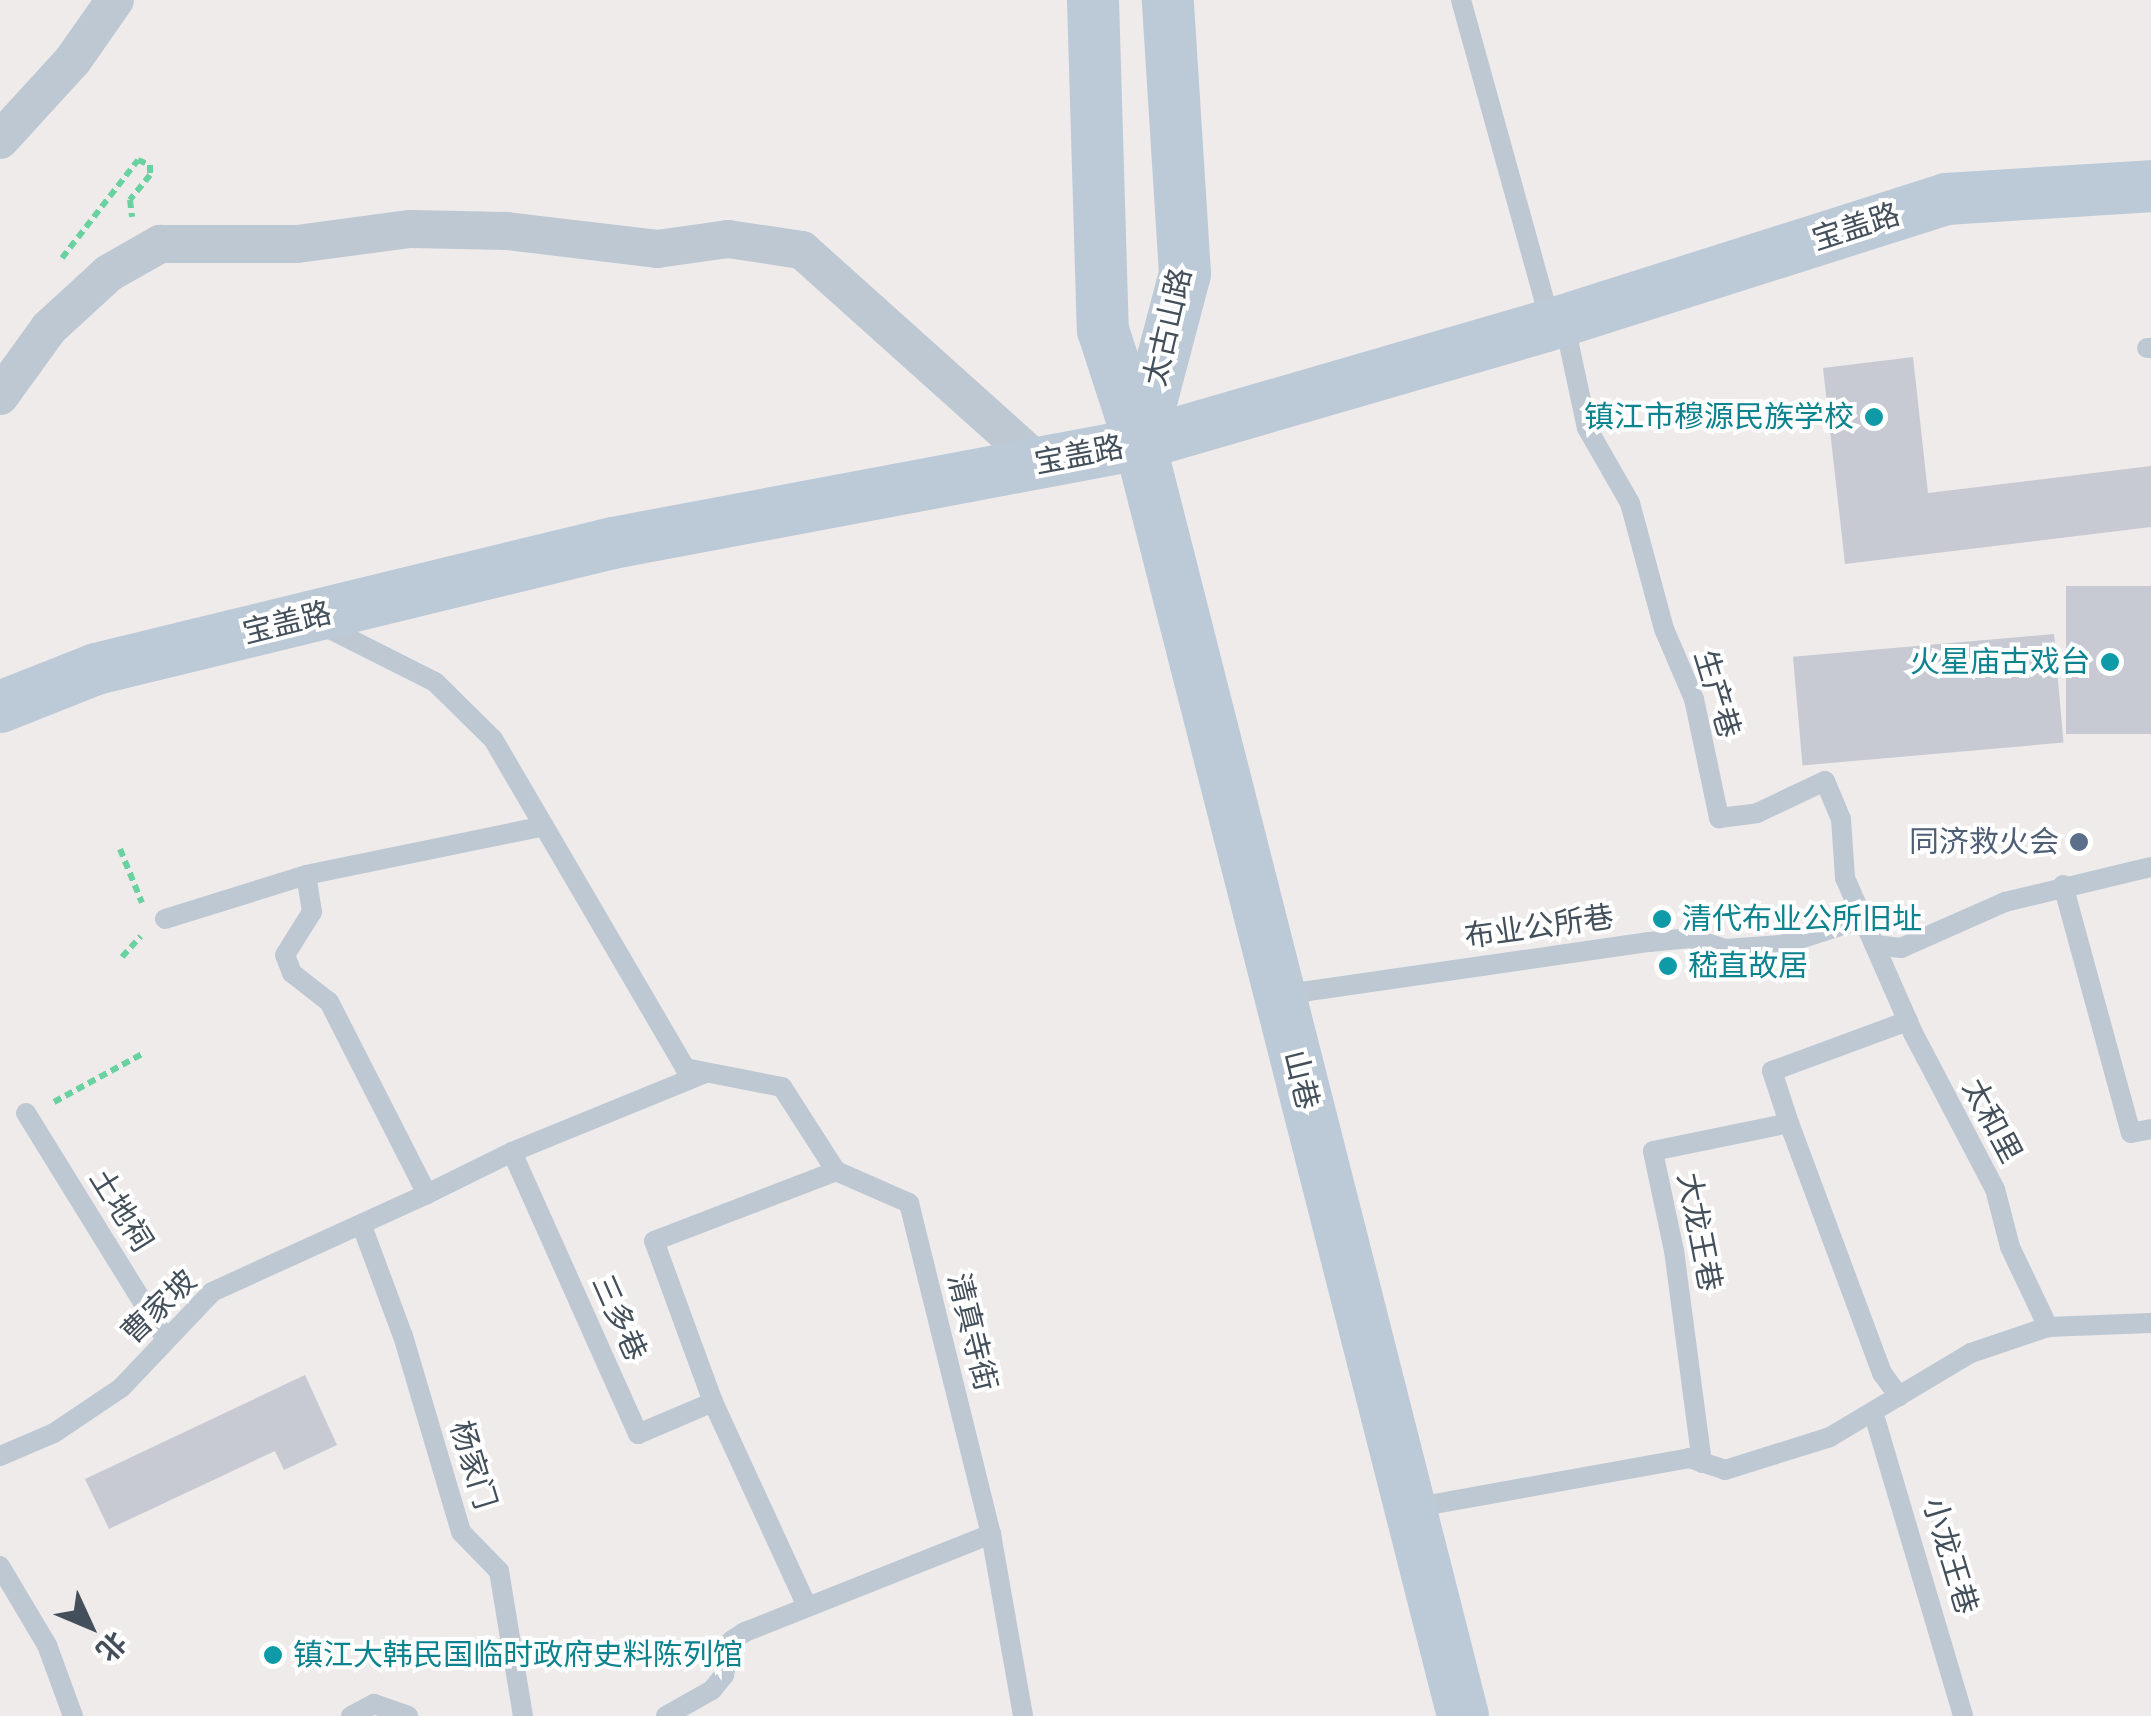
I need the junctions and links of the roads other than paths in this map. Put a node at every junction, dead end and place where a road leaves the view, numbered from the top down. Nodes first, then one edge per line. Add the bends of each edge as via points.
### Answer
1 (115, 0) edge
2 (1093, 0) edge
3 (1168, 0) edge
4 (1461, 0) edge
5 (0, 140) edge
6 (2151, 186) edge
7 (1558, 322) junction
8 (0, 396) edge
9 (1140, 444) junction
10 (1039, 462) junction
11 (307, 618) junction
12 (0, 707) edge
13 (544, 826) junction
14 (2151, 867) edge
15 (306, 875) junction
16 (2063, 885) junction
17 (155, 915) road end
18 (1862, 919) junction
19 (1876, 945) junction
20 (1279, 995) junction
21 (1908, 1021) junction
22 (712, 1075) junction
23 (26, 1113) road end
24 (1789, 1123) junction
25 (2151, 1129) edge
26 (512, 1152) junction
27 (836, 1171) junction
28 (427, 1194) junction
29 (362, 1226) junction
30 (2151, 1323) edge
31 (2048, 1327) junction
32 (165, 1338) junction
33 (1898, 1396) junction
34 (713, 1402) junction
35 (1874, 1415) junction
36 (0, 1456) edge
37 (1702, 1463) junction
38 (1410, 1508) junction
39 (990, 1534) junction
40 (0, 1566) edge
41 (807, 1606) junction
42 (74, 1716) edge
43 (351, 1716) edge
44 (408, 1716) edge
45 (522, 1716) edge
46 (666, 1716) edge
47 (1023, 1716) edge
48 (1462, 1716) edge
49 (1963, 1716) edge

1 - 5 street via 73,60
2 - 9 street, 太古山路 via 1103,330
3 - 9 street, 太古山路 via 1185,274
4 - 7 lane
6 - 7 street, 宝盖路 via 1946,198
7 - 9 street, 宝盖路
7 - 18 lane, 生产巷 via 1587,428 1630,503 1664,629 1694,699 1719,818 1757,813 1825,781 1841,819 1845,878
8 - 10 street via 49,328 109,273 160,244 297,244 410,229 507,231 657,249 728,239 802,250
9 - 10 street, 宝盖路
9 - 20 street, 山巷
10 - 11 street, 宝盖路 via 613,543
11 - 12 street, 宝盖路 via 96,669
11 - 13 lane via 436,682 494,739
13 - 15 lane
13 - 22 lane via 685,1068
14 - 16 lane
15 - 17 lane
15 - 28 lane via 312,912 286,955 292,973 330,1002
16 - 19 lane via 2005,902 1901,948
16 - 25 lane via 2131,1133
18 - 19 lane, 生产巷
18 - 20 lane, 布业公所巷 via 1781,945 1725,949 1691,938 1650,942
19 - 21 lane, 太和里
20 - 38 street, 山巷
21 - 24 lane via 1772,1071
21 - 31 lane, 太和里 via 1995,1190 2010,1247
22 - 26 lane, 曹家坡
22 - 27 lane via 782,1086
23 - 32 lane, 土地祠
24 - 33 lane via 1882,1373
24 - 37 lane, 大龙王巷 via 1653,1151 1677,1267
26 - 28 lane, 曹家坡
26 - 34 lane, 三多巷 via 638,1434
27 - 34 lane, 三多巷 via 654,1241
27 - 39 lane, 清真寺街 via 909,1203
28 - 29 lane, 曹家坡
29 - 32 lane, 曹家坡 via 212,1292
29 - 45 lane, 杨家门 via 462,1532 499,1571
30 - 31 lane
31 - 33 lane via 1971,1353
32 - 36 lane, 曹家坡 via 121,1388 54,1433
33 - 35 lane
34 - 41 lane, 三多巷
35 - 37 lane via 1830,1437 1725,1470
35 - 49 lane, 小龙王巷
37 - 38 lane via 1689,1458
38 - 48 street, 山巷
39 - 41 lane
39 - 47 lane, 清真寺街
40 - 42 lane via 47,1645
41 - 46 lane via 731,1642 724,1675 712,1690
43 - 44 lane via 374,1704

